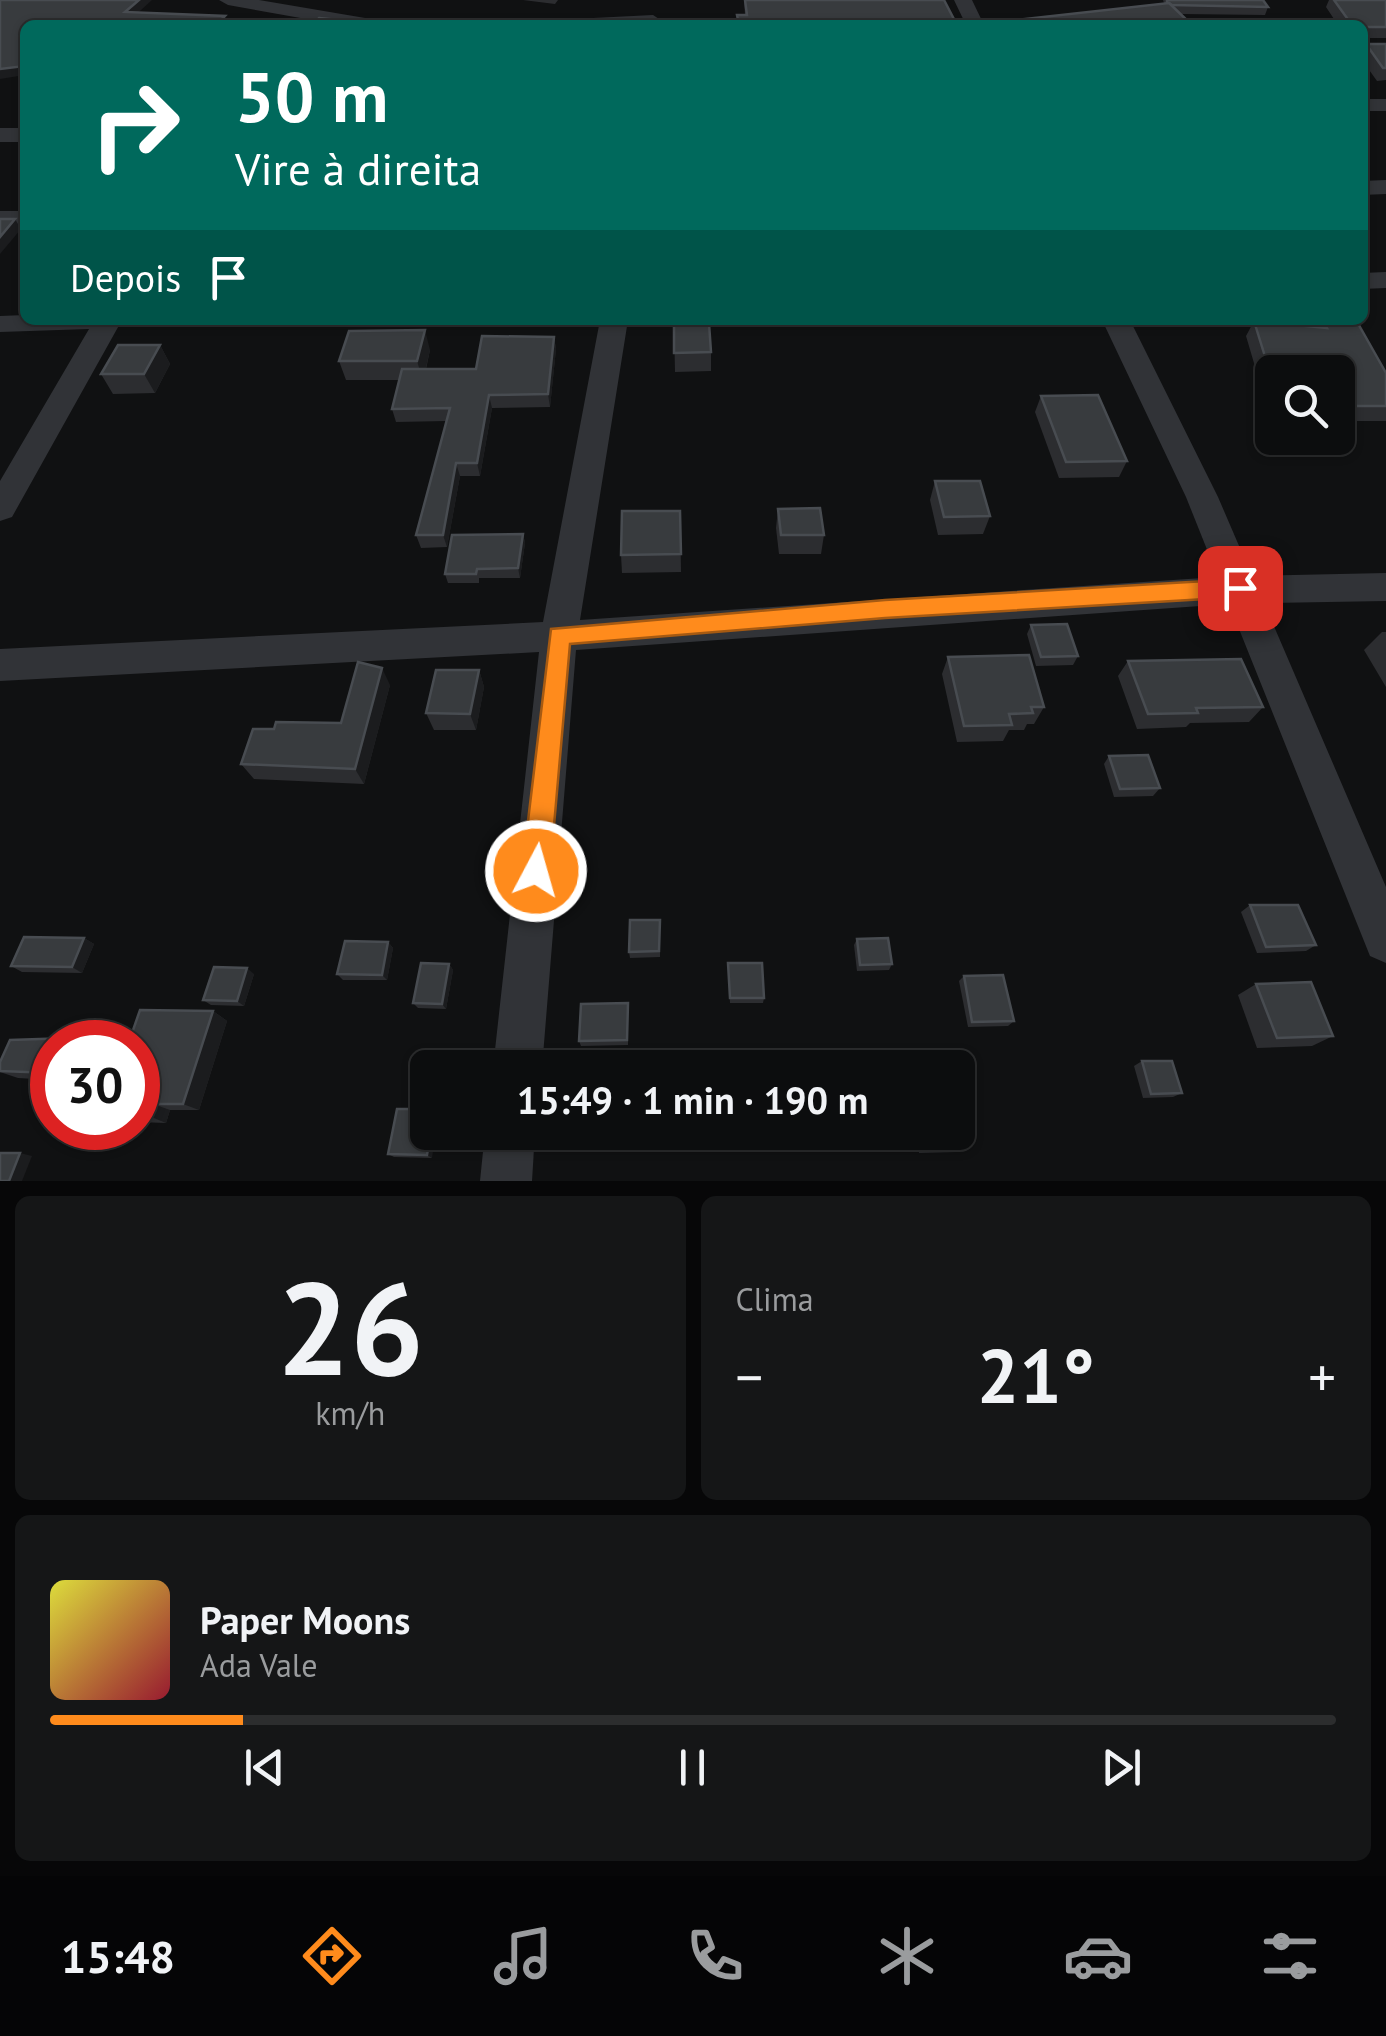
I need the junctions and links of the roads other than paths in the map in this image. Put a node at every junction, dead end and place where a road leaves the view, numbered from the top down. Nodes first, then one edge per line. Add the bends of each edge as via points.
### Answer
1 (228, 0) edge
2 (359, 0) edge
3 (277, 17) edge
4 (334, 20) joint
5 (105, 325) edge
6 (613, 325) edge
7 (1118, 325) edge
8 (0, 509) edge
9 (1386, 587) edge
10 (1240, 588) junction
11 (559, 636) junction
12 (0, 665) edge
13 (1386, 940) edge
14 (519, 1050) edge
15 (509, 1150) edge
16 (506, 1181) edge

1 - 3 street
2 - 4 street
3 - 4 street
5 - 8 street
6 - 11 street
7 - 10 street
9 - 10 street
10 - 11 street
10 - 13 street
11 - 12 street
11 - 14 street
15 - 16 street

